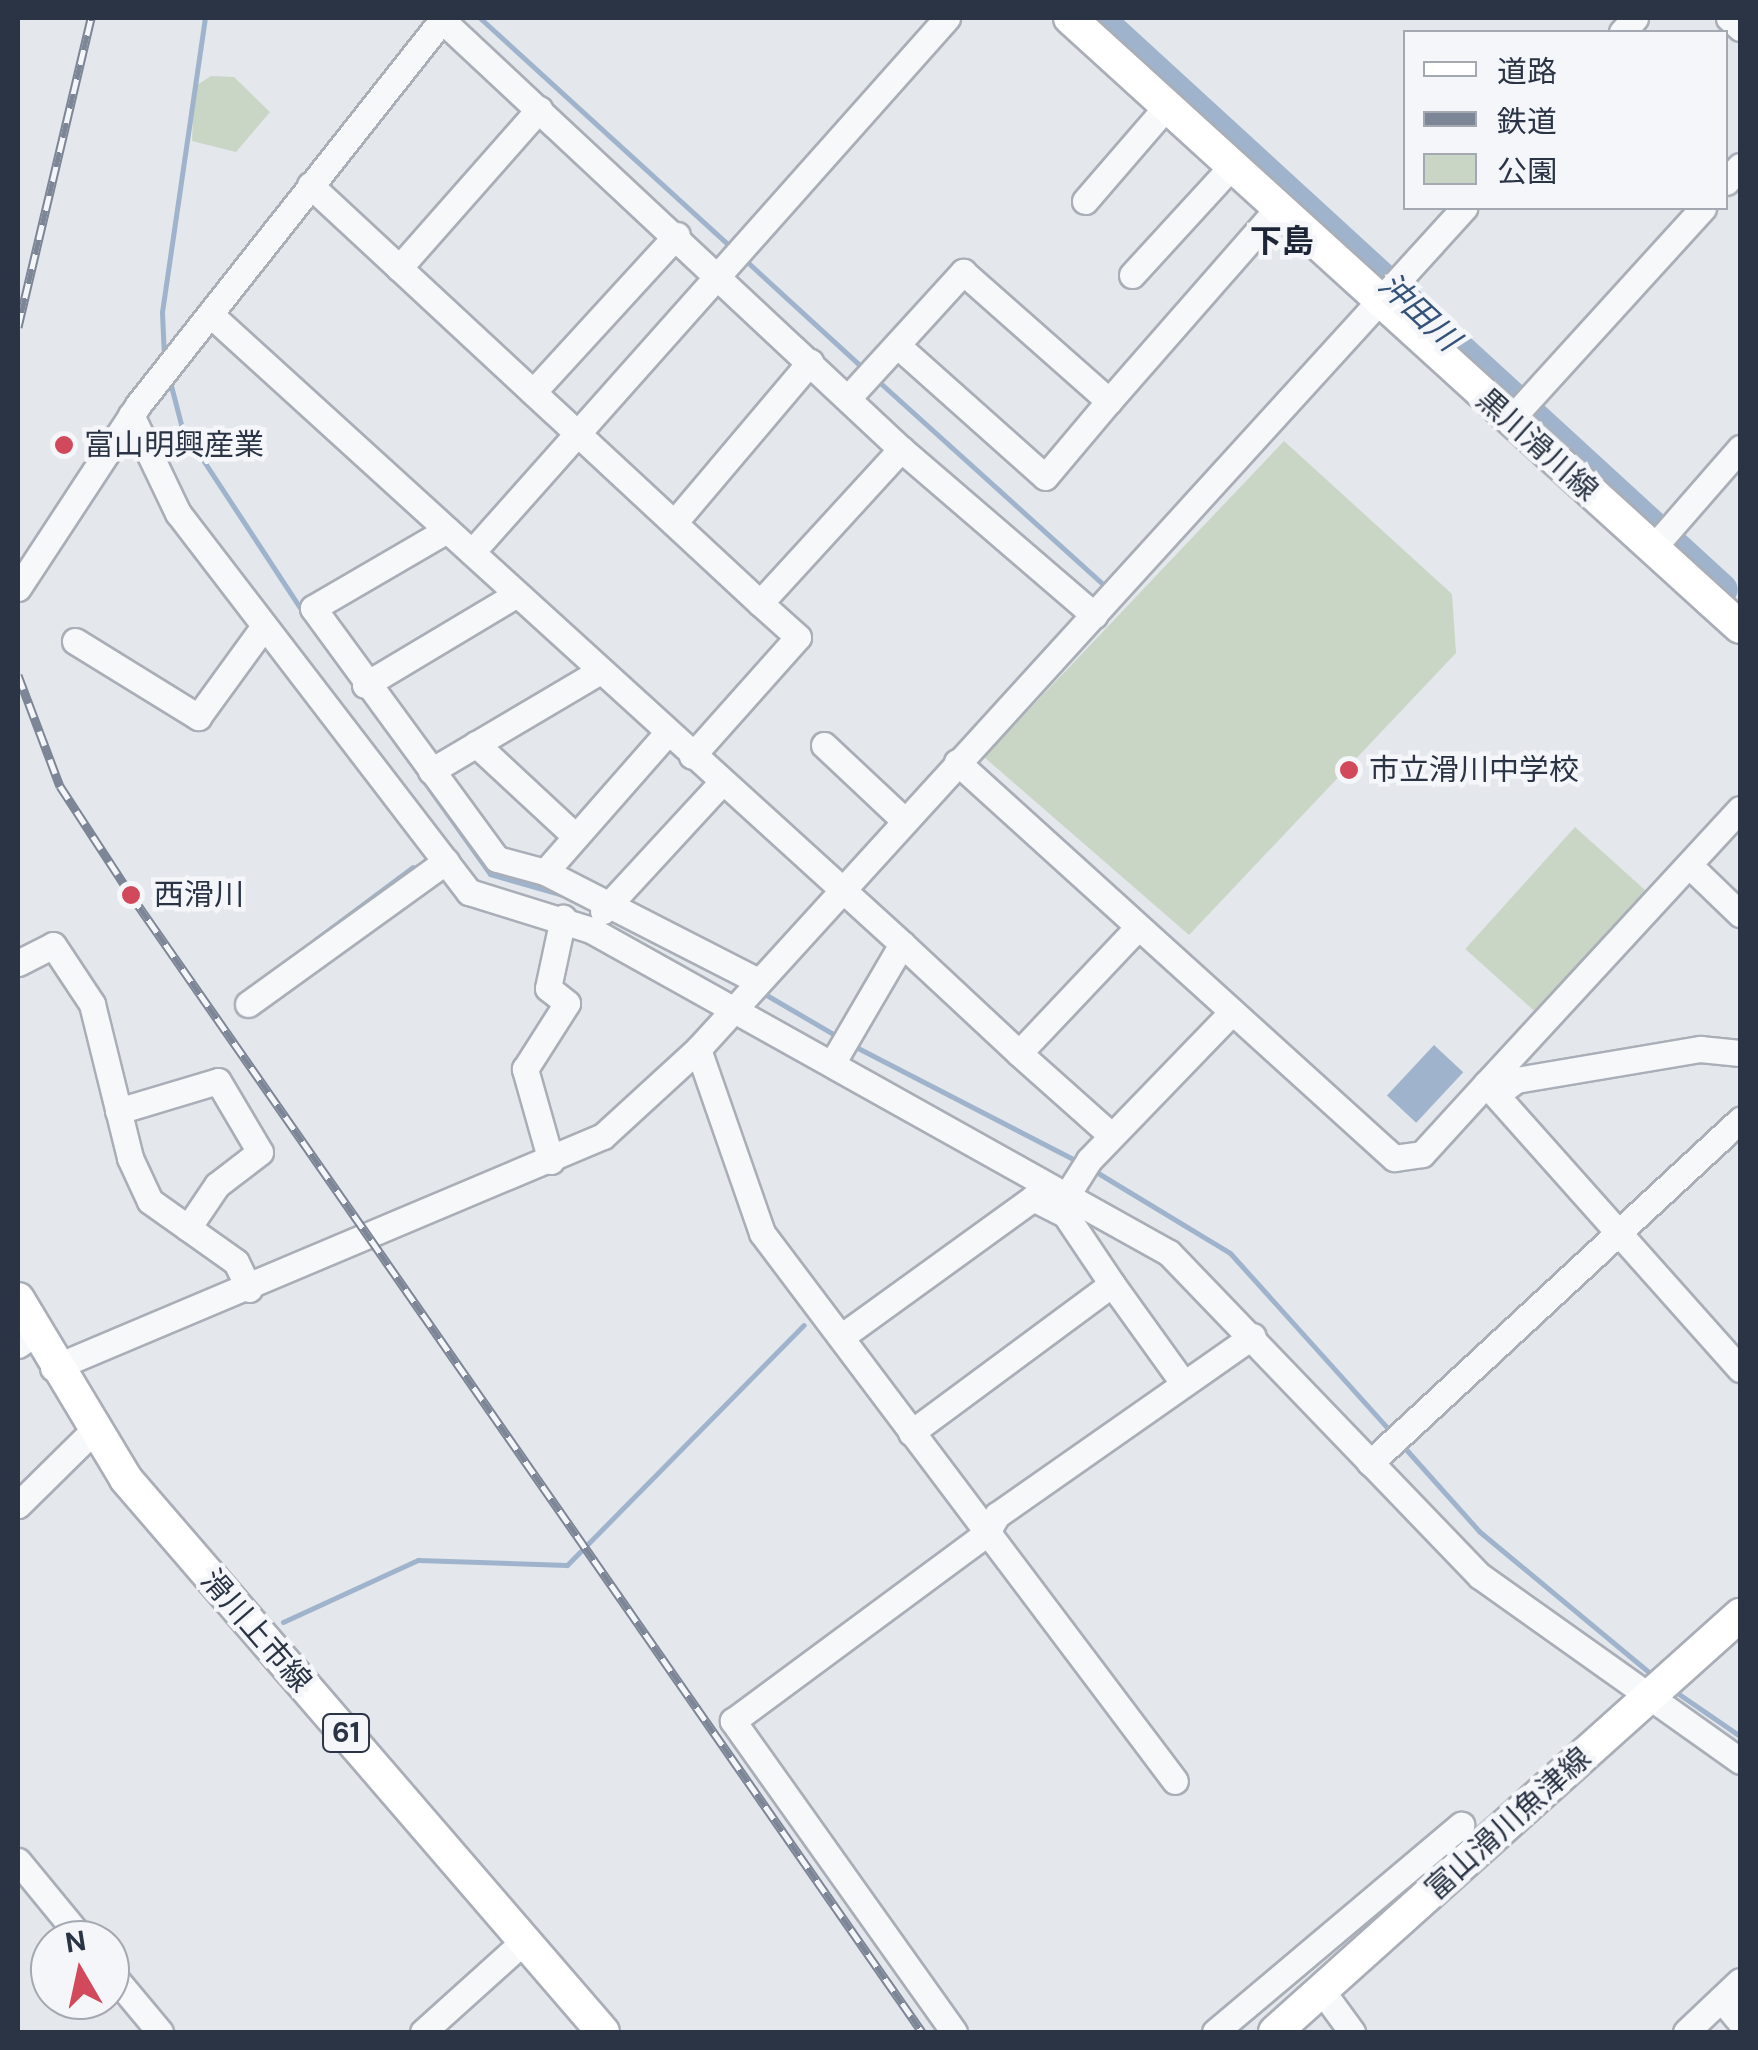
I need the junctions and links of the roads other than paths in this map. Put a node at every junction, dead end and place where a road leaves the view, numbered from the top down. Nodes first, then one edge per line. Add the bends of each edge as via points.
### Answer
1 (947, 18) edge
2 (1070, 18) edge
3 (1729, 18) edge
4 (443, 19) edge
5 (1740, 28) edge
6 (1167, 106) junction
7 (540, 109) junction
8 (1232, 166) junction
9 (310, 184) junction
10 (1084, 201) dead end
11 (1278, 208) junction
12 (1462, 210) edge
13 (1700, 210) edge
14 (678, 235) junction
15 (399, 268) junction
16 (1132, 275) dead end
17 (722, 276) junction
18 (1380, 301) junction
19 (210, 314) junction
20 (897, 345) junction
21 (810, 362) junction
22 (533, 392) junction
23 (848, 398) junction
24 (1109, 401) junction
25 (135, 410) junction
26 (1510, 420) junction
27 (577, 434) junction
28 (1740, 448) edge
29 (901, 449) junction
30 (674, 523) junction
31 (447, 530) junction
32 (1652, 549) junction
33 (472, 552) junction
34 (18, 588) edge
35 (517, 594) junction
36 (760, 604) junction
37 (1094, 616) junction
38 (264, 626) junction
39 (1740, 627) edge
40 (75, 640) dead end
41 (600, 670) junction
42 (365, 685) junction
43 (667, 733) junction
44 (476, 744) junction
45 (824, 745) dead end
46 (692, 756) junction
47 (957, 762) junction
48 (431, 771) junction
49 (721, 783) junction
50 (1740, 809) edge
51 (904, 820) junction
52 (575, 836) junction
53 (446, 860) junction
54 (1689, 865) junction
55 (544, 872) junction
56 (838, 892) junction
57 (610, 900) junction
58 (1740, 914) edge
59 (563, 918) junction
60 (1138, 927) junction
61 (591, 930) junction
62 (902, 944) junction
63 (18, 963) edge
64 (758, 981) junction
65 (248, 1004) dead end
66 (735, 1007) junction
67 (1232, 1012) junction
68 (1740, 1028) edge
69 (698, 1048) junction
70 (1731, 1051) edge
71 (1019, 1053) junction
72 (833, 1062) junction
73 (1491, 1090) junction
74 (118, 1111) junction
75 (1740, 1120) edge
76 (1112, 1136) junction
77 (551, 1161) junction
78 (1067, 1195) junction
79 (188, 1228) junction
80 (1621, 1231) junction
81 (1112, 1284) junction
82 (249, 1290) junction
83 (18, 1299) edge
84 (842, 1336) junction
85 (1254, 1336) junction
86 (26, 1339) edge
87 (53, 1368) junction
88 (1740, 1370) edge
89 (1181, 1380) junction
90 (93, 1431) junction
91 (911, 1433) junction
92 (1370, 1463) junction
93 (18, 1505) edge
94 (986, 1534) junction
95 (1740, 1615) edge
96 (1648, 1697) junction
97 (1740, 1761) edge
98 (1175, 1781) dead end
99 (1461, 1825) dead end
100 (18, 1861) edge
101 (67, 1920) edge
102 (525, 1940) junction
103 (1740, 1980) edge
104 (1322, 1990) junction
105 (130, 1996) edge
106 (1721, 1999) junction
107 (1740, 2022) edge
108 (160, 2032) edge
109 (423, 2032) edge
110 (603, 2032) edge
111 (954, 2032) edge
112 (1215, 2032) edge
113 (1276, 2032) edge
114 (1352, 2032) edge
115 (1686, 2032) edge

1 - 17 street
2 - 6 main road, 黒川滑川線
3 - 5 street
4 - 7 street
4 - 9 street
6 - 8 main road, 黒川滑川線
6 - 10 street
7 - 14 street
7 - 15 street
8 - 11 main road, 黒川滑川線
8 - 16 street
9 - 15 street
9 - 19 street
11 - 18 main road, 黒川滑川線
11 - 24 street
12 - 18 street
13 - 26 street
14 - 17 street
14 - 22 street
15 - 22 street
17 - 21 street
17 - 27 street
18 - 26 main road, 黒川滑川線
18 - 37 street
19 - 25 street
19 - 31 street
20 - 23 street
20 - 24 street via 964,272
20 - 24 street via 1045,477
21 - 23 street
21 - 30 street
22 - 27 street
23 - 29 street
25 - 34 street
25 - 38 street via 178,513
26 - 32 main road, 黒川滑川線
27 - 30 street
27 - 33 street
28 - 32 street
29 - 36 street
29 - 37 street
30 - 36 street
31 - 33 street
31 - 42 street via 312,608
32 - 39 main road, 黒川滑川線
33 - 35 street
35 - 41 street
35 - 42 street
36 - 46 street via 798,637
37 - 47 street
38 - 40 street via 198,717
38 - 53 street
41 - 43 street
41 - 44 street
42 - 48 street
43 - 46 street
43 - 52 street
44 - 48 street
44 - 52 street
45 - 51 street
46 - 49 street
47 - 51 street
47 - 60 street
48 - 55 street via 497,859
49 - 56 street
49 - 57 street
50 - 54 street
51 - 56 street
52 - 55 street
53 - 59 street via 469,892
53 - 65 street
54 - 58 street
54 - 73 street
55 - 57 street
56 - 62 street
56 - 64 street
57 - 61 street
57 - 64 street
59 - 61 street
59 - 77 street via 548,988 567,1003 525,1069
60 - 67 street
60 - 71 street
61 - 66 street
62 - 71 street
62 - 72 street
63 - 74 street via 53,945 92,1004
64 - 66 street
66 - 69 street
66 - 72 street
67 - 73 street via 1394,1158 1422,1154
67 - 76 street
68 - 70 street
69 - 77 street via 602,1136
69 - 84 street via 744,1197
70 - 73 street via 1516,1080
71 - 76 street
72 - 78 street
73 - 80 street
74 - 79 street via 150,1200
74 - 79 street via 218,1081 260,1152 217,1185
75 - 80 street
76 - 78 street
77 - 82 street
78 - 85 street via 1169,1253
79 - 82 street via 236,1262
80 - 88 street
80 - 92 street
81 - 84 street via 1065,1214 1033,1198
81 - 89 street
81 - 91 street
82 - 87 street
83 - 86 main road, 滑川上市線 / 61
84 - 91 street
85 - 89 street
85 - 92 street
86 - 87 main road, 滑川上市線 / 61
87 - 90 main road, 滑川上市線 / 61
89 - 94 street via 996,1515
90 - 93 street
90 - 102 main road, 滑川上市線 / 61
91 - 94 street
92 - 96 street via 1480,1576
94 - 98 street
94 - 111 street via 733,1721
95 - 96 main road, 富山滑川魚津線
96 - 97 street
96 - 104 main road, 富山滑川魚津線
99 - 112 street
100 - 101 street
102 - 109 street
102 - 110 main road, 滑川上市線 / 61
103 - 106 street
104 - 113 main road, 富山滑川魚津線
104 - 114 street
105 - 108 street
106 - 107 street
106 - 115 street

